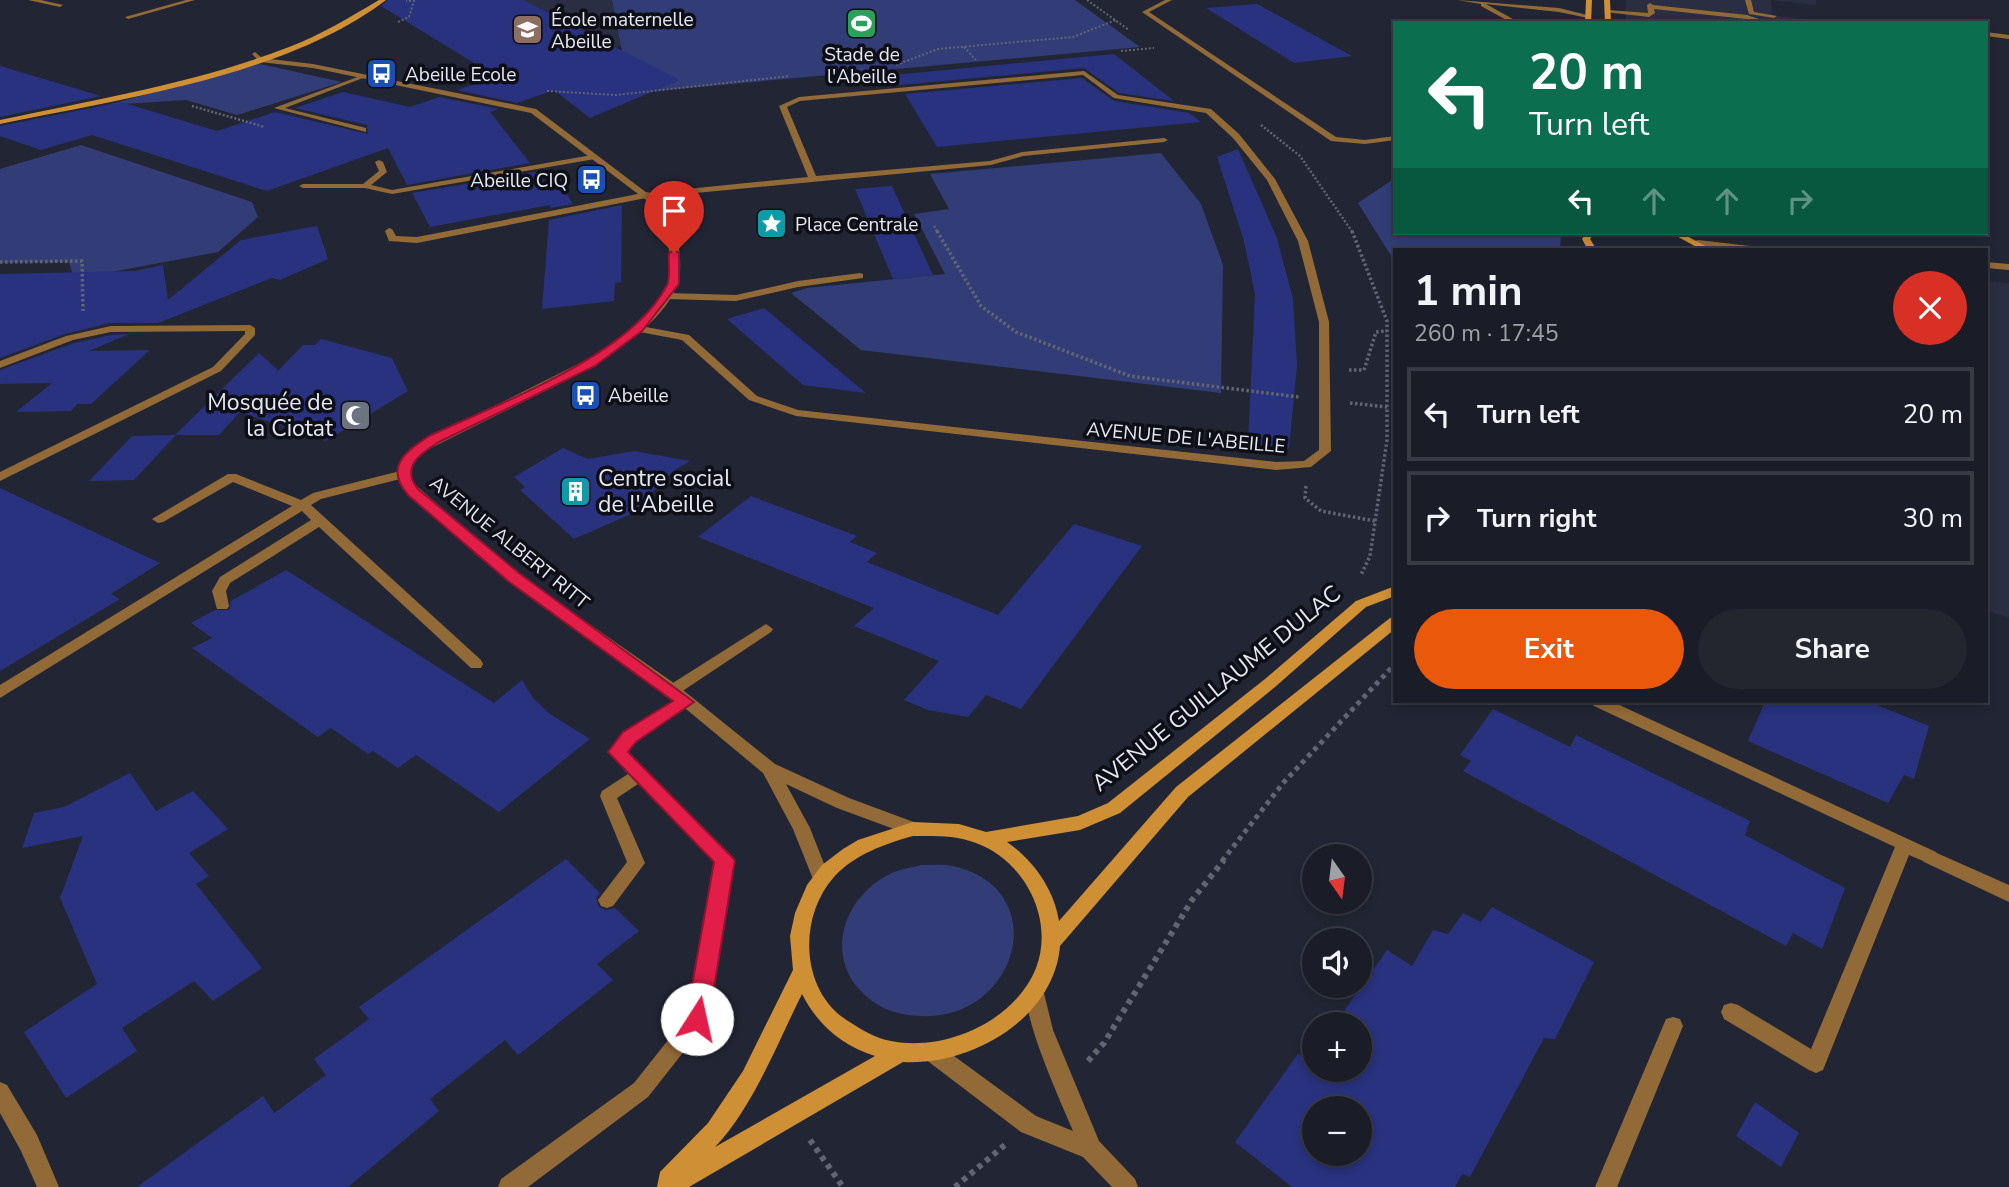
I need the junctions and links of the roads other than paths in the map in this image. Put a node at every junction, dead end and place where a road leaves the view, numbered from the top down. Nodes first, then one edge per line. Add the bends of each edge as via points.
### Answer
1 (31, 0) edge
2 (192, 0) edge
3 (383, 0) edge
4 (1169, 0) edge
5 (1460, 0) edge
6 (1589, 0) edge
7 (1607, 0) edge
8 (1748, 0) edge
9 (1484, 2) junction
10 (60, 5) dead end
11 (1650, 7) edge
12 (361, 14) junction
13 (1588, 16) edge
14 (1608, 16) edge
15 (1774, 16) dead end
16 (128, 17) dead end
17 (1659, 17) dead end
18 (1756, 19) edge
19 (1513, 21) edge
20 (1988, 34) edge
21 (2009, 37) edge
22 (276, 54) junction
23 (258, 57) junction
24 (313, 66) junction
25 (365, 76) junction
26 (0, 122) edge
27 (363, 130) dead end
28 (1393, 138) edge
29 (1164, 139) dead end
30 (592, 157) junction
31 (379, 162) dead end
32 (813, 180) junction
33 (303, 186) dead end
34 (365, 186) junction
35 (648, 195) junction
36 (390, 231) dead end
37 (1680, 235) edge
38 (1698, 243) junction
39 (1705, 248) edge
40 (1742, 248) edge
41 (1988, 265) edge
42 (2009, 267) edge
43 (860, 276) dead end
44 (667, 296) junction
45 (638, 329) junction
46 (0, 365) edge
47 (404, 474) junction
48 (0, 477) edge
49 (304, 506) junction
50 (158, 519) dead end
51 (320, 520) junction
52 (1393, 592) edge
53 (222, 607) dead end
54 (1393, 623) edge
55 (766, 629) dead end
56 (476, 664) dead end
57 (673, 690) junction
58 (0, 692) edge
59 (685, 702) junction
60 (1601, 703) edge
61 (769, 769) junction
62 (639, 775) junction
63 (913, 829) junction
64 (986, 839) junction
65 (1905, 844) junction
66 (821, 879) junction
67 (2009, 894) edge
68 (607, 900) dead end
69 (1052, 942) junction
70 (801, 975) junction
71 (1035, 991) junction
72 (1731, 1012) dead end
73 (1672, 1026) dead end
74 (902, 1051) junction
75 (932, 1052) junction
76 (0, 1092) edge
77 (1091, 1149) junction
78 (48, 1187) edge
79 (509, 1187) edge
80 (662, 1187) edge
81 (668, 1187) edge
82 (1127, 1187) edge
83 (1606, 1187) edge

1 - 10 street
2 - 16 street
3 - 12 main road
4 - 28 street via 1145,12 1334,139
5 - 9 street
6 - 13 main road
7 - 14 main road
8 - 18 street
9 - 13 street
9 - 19 street via 1482,7
11 - 14 street
11 - 17 street
11 - 18 street
12 - 22 main road
12 - 23 main road
13 - 14 main road
15 - 18 street
20 - 21 street
22 - 23 main road
22 - 24 street
23 - 24 street
23 - 26 main road via 158,89
24 - 25 street
25 - 27 street via 278,107
25 - 30 street via 533,111
29 - 32 street via 1022,154 991,163
30 - 34 street via 392,192
30 - 35 street
31 - 34 street via 383,172
32 - 35 street
32 - 45 street, AVENUE DE L'ABEILLE via 783,106 799,99 1084,73 1116,97 1208,111 1236,136 1271,179 1303,242 1324,322 1325,451 1307,464 1276,466 796,413 753,398 685,338
33 - 34 street
35 - 36 street via 417,240 392,239
35 - 44 street via 662,208 672,230 673,284
37 - 38 main road
38 - 39 main road
38 - 40 street
41 - 42 street
43 - 44 street via 736,298
44 - 45 street, AVENUE ALBERT RITT
45 - 47 street, AVENUE ALBERT RITT via 590,363 434,439 415,451
46 - 48 street via 89,332 250,328 250,335 217,369
47 - 49 street via 317,496
47 - 57 street, AVENUE ALBERT RITT via 413,492 513,577
49 - 50 street via 232,477
49 - 51 street
49 - 58 street
51 - 53 street via 225,580 219,591
51 - 56 street
52 - 64 main road, AVENUE GUILLAUME DULAC via 1361,604 1114,808 1080,823
54 - 69 main road via 1182,792
55 - 57 street
57 - 59 street, AVENUE ALBERT RITT
59 - 61 street, AVENUE ALBERT RITT
59 - 62 street via 630,737 617,752
60 - 65 street
61 - 63 street, AVENUE ALBERT RITT
61 - 66 street, AVENUE ALBERT RITT via 807,839
62 - 68 street via 608,796 636,863
62 - 79 street via 725,860 697,1019 642,1090
63 - 64 main road via 951,829
63 - 66 main road via 878,838 847,855
64 - 69 main road via 1022,863 1045,899
65 - 67 street
65 - 72 street via 1816,1063
66 - 70 main road via 804,908 797,941
69 - 71 main road
70 - 74 main road via 815,1003 837,1026 867,1044
70 - 80 main road via 750,1079 716,1130
71 - 75 main road via 992,1032 963,1046
71 - 77 street via 1043,1030
73 - 83 street
74 - 75 main road
74 - 81 main road
75 - 77 street via 1029,1124
76 - 78 street
77 - 82 street

